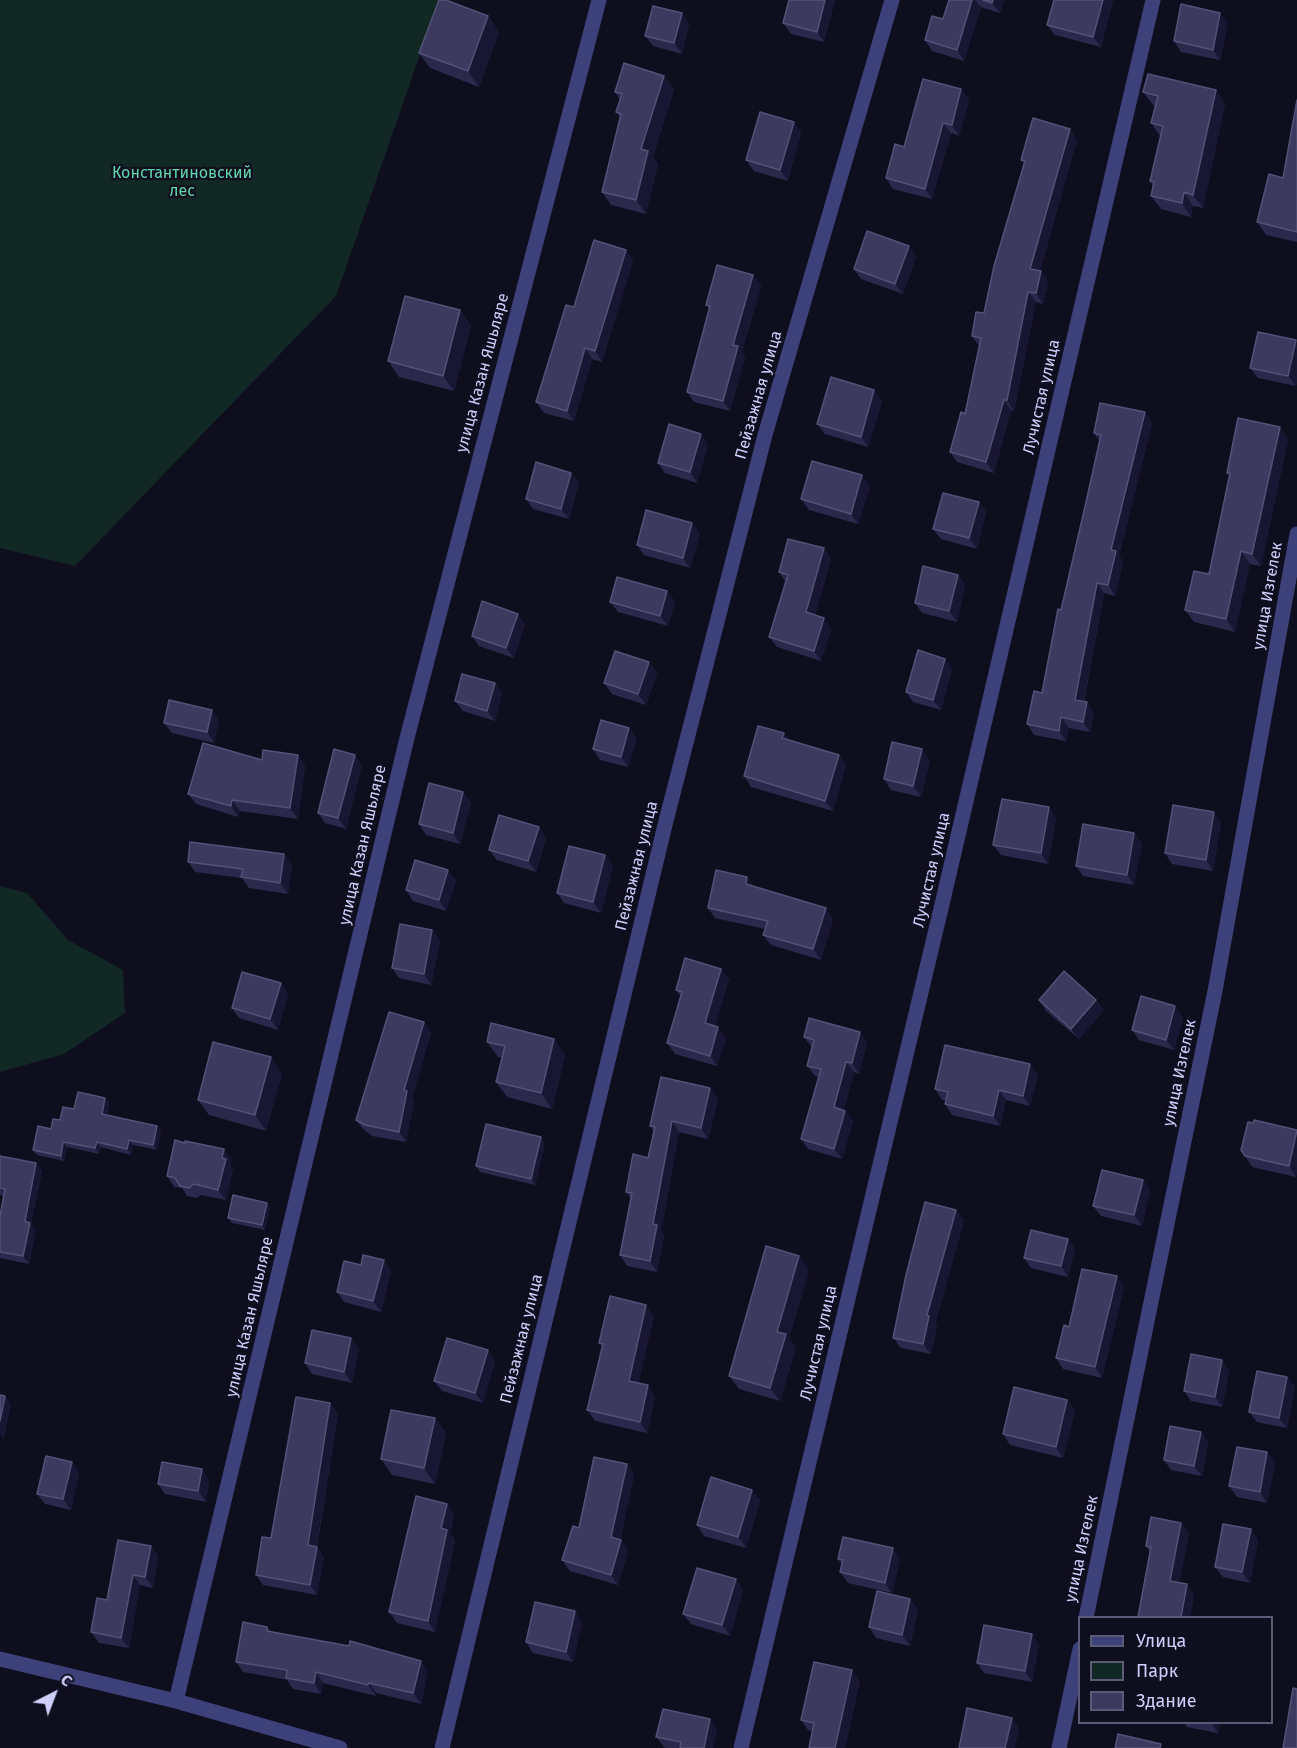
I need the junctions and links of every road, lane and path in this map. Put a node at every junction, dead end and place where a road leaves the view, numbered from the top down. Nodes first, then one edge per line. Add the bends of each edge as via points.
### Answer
1 (598, 0) edge
2 (892, 0) edge
3 (1153, 0) edge
4 (1297, 534) edge
5 (1086, 1616) edge
6 (1078, 1658) edge
7 (0, 1659) edge
8 (176, 1701) junction
9 (340, 1748) edge
10 (441, 1748) edge
11 (741, 1748) edge
12 (1059, 1748) edge

1 - 8 street, улица Казан Яшьляре via 410,727
2 - 10 street, Пейзажная улица via 769,424 662,837
3 - 11 street, Лучистая улица
4 - 5 street, улица Изгелек via 1215,991
6 - 12 street
7 - 8 street
8 - 9 street

